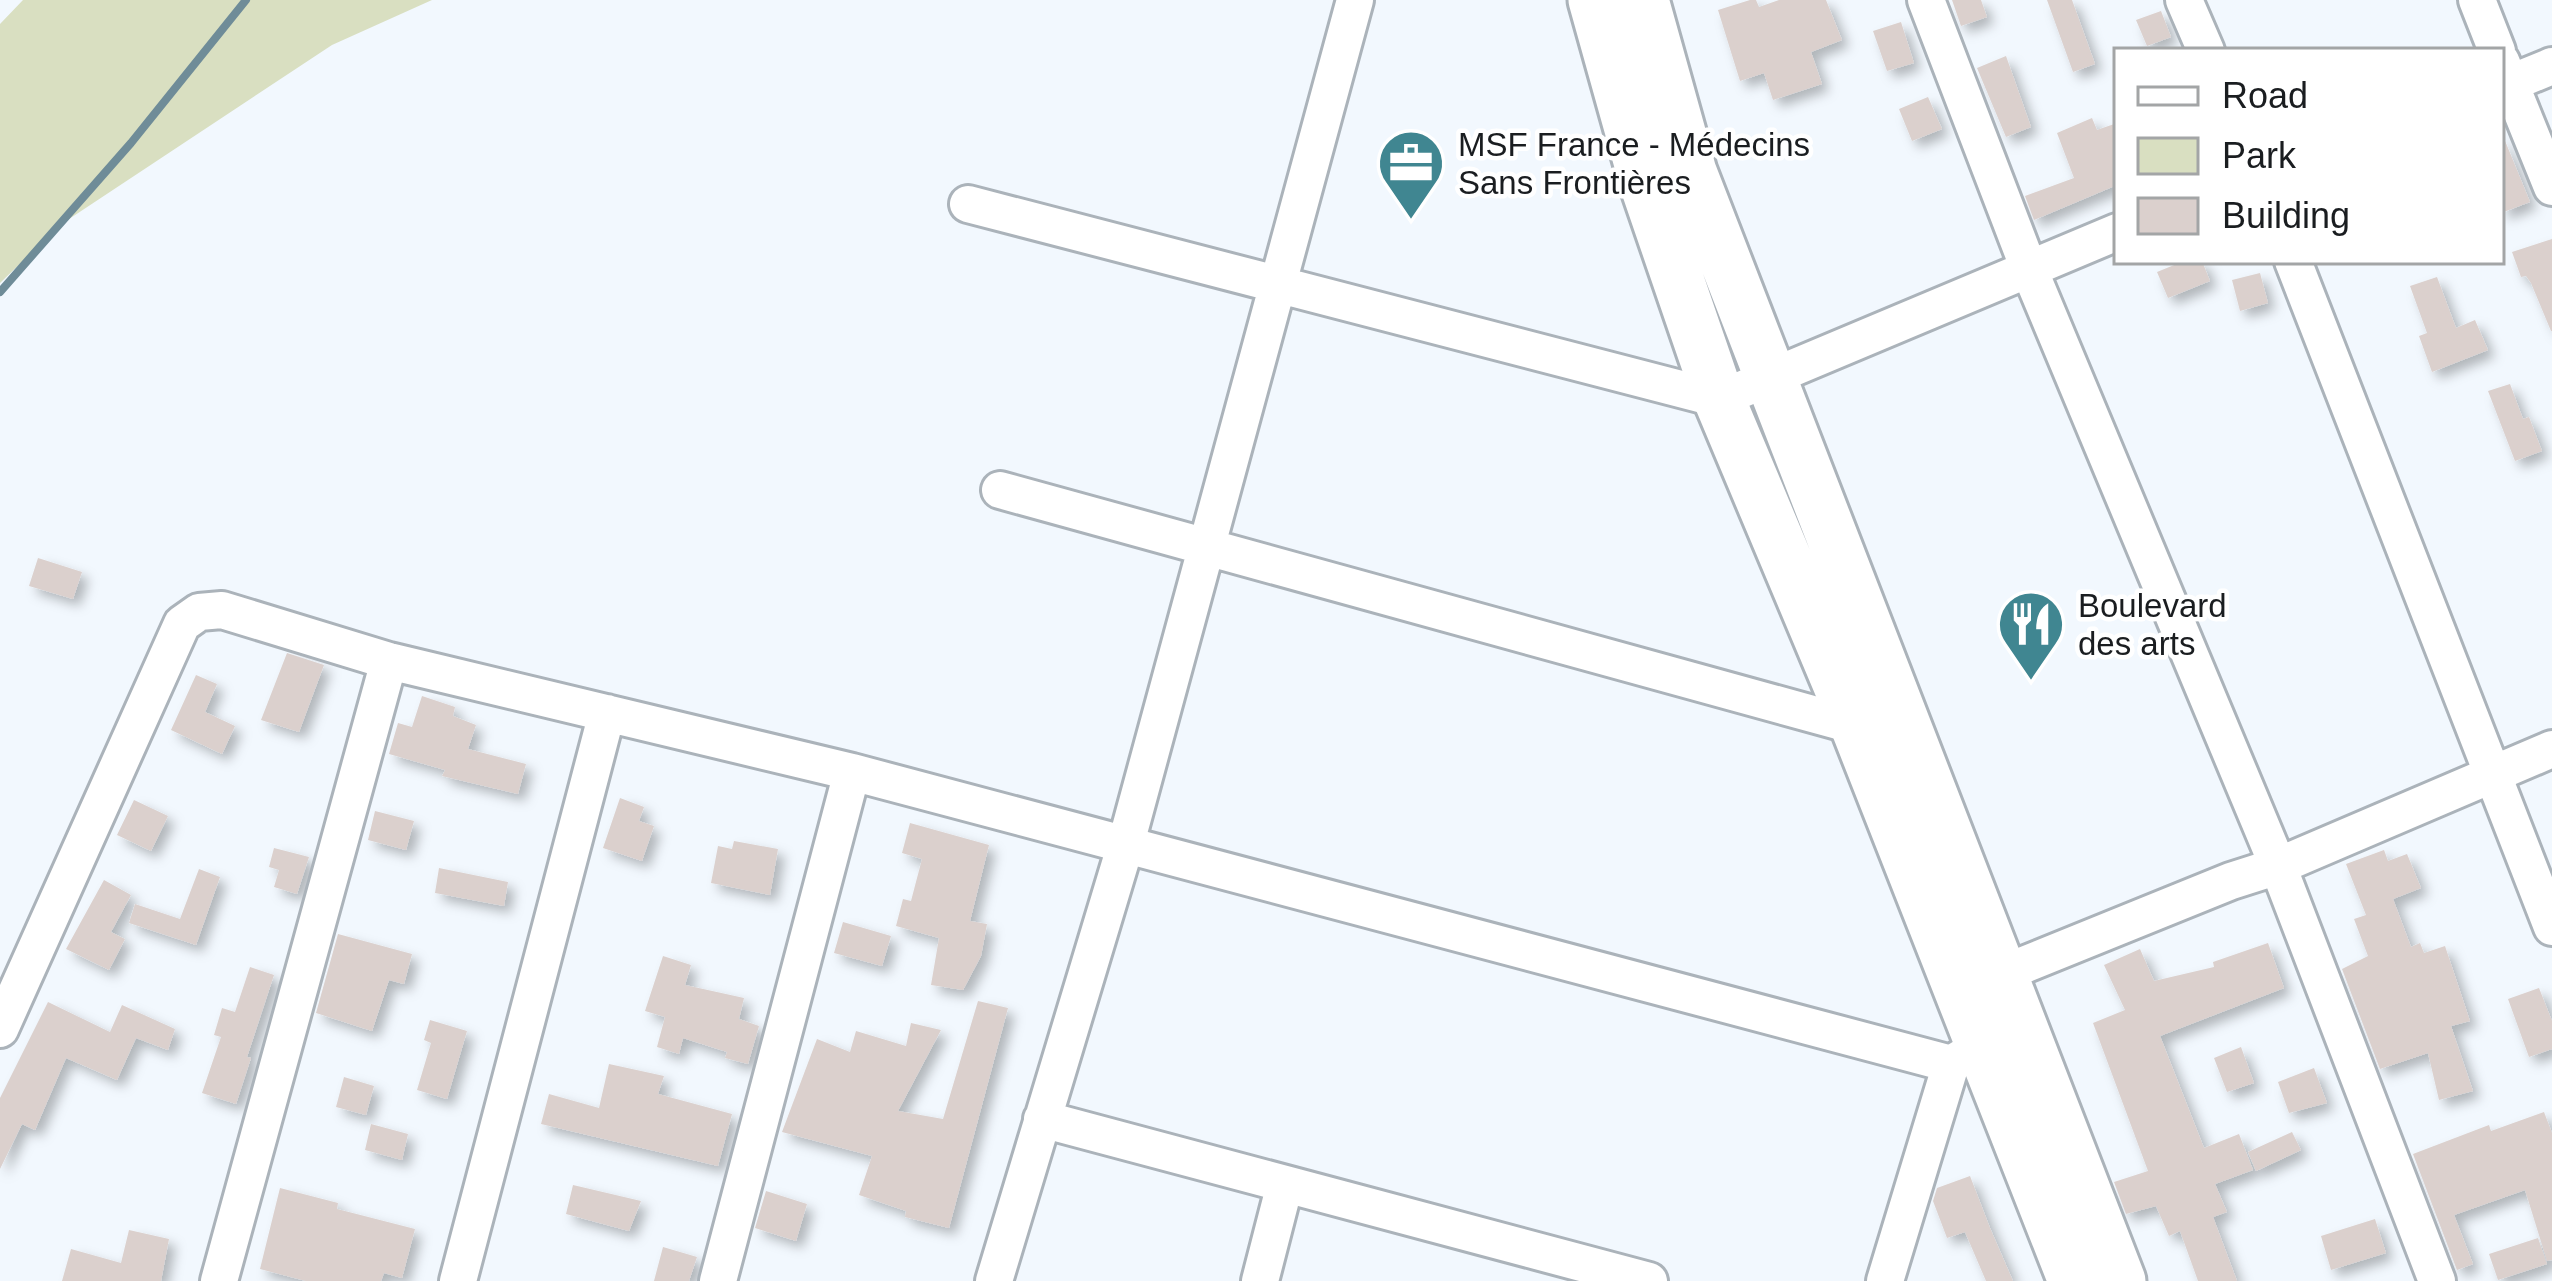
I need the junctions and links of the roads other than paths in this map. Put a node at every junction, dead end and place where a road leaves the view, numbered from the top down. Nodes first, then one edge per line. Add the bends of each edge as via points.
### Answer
1 (1354, 0) edge
2 (1594, 0) edge
3 (1643, 0) edge
4 (1926, 0) edge
5 (2184, 0) edge
6 (2477, 0) edge
7 (2205, 48) edge
8 (2494, 48) edge
9 (2552, 66) edge
10 (2504, 71) edge
11 (2504, 76) edge
12 (2552, 188) edge
13 (968, 205) dead end
14 (2114, 233) edge
15 (2294, 264) edge
16 (2029, 269) junction
17 (1278, 286) junction
18 (1771, 379) junction
19 (1719, 398) junction
20 (1000, 490) dead end
21 (1204, 546) junction
22 (389, 661) junction
23 (607, 713) junction
24 (1856, 726) junction
25 (2552, 749) edge
26 (852, 772) junction
27 (2492, 774) junction
28 (1125, 847) junction
29 (2278, 866) junction
30 (2552, 927) edge
31 (1999, 975) junction
32 (0, 1029) edge
33 (1984, 1044) junction
34 (1042, 1119) junction
35 (1285, 1184) junction
36 (220, 1281) edge
37 (458, 1281) edge
38 (718, 1281) edge
39 (994, 1281) edge
40 (1260, 1281) edge
41 (1649, 1281) edge
42 (1886, 1281) edge
43 (2074, 1281) edge
44 (2120, 1281) edge
45 (2437, 1281) edge

1 - 17 street
2 - 19 highway via 1646,186
3 - 18 highway via 1691,172
4 - 16 street
5 - 7 street
6 - 8 street
9 - 10 street
11 - 12 street
13 - 17 street
14 - 16 street
15 - 27 street
16 - 18 street
16 - 29 street
17 - 19 street
17 - 21 street
18 - 19 street
18 - 31 highway
19 - 24 highway
20 - 21 street
21 - 24 street
21 - 28 street
22 - 23 street
22 - 32 street via 222,610 199,612 182,625
22 - 36 street
23 - 26 street
23 - 37 street
24 - 33 highway
25 - 27 street
26 - 28 street
26 - 38 street
27 - 29 street
27 - 30 street
28 - 33 street
28 - 34 street
29 - 31 street
29 - 45 street
31 - 33 highway
33 - 42 street
33 - 43 highway
33 - 44 highway
34 - 35 street
34 - 39 street
35 - 40 street
35 - 41 street

